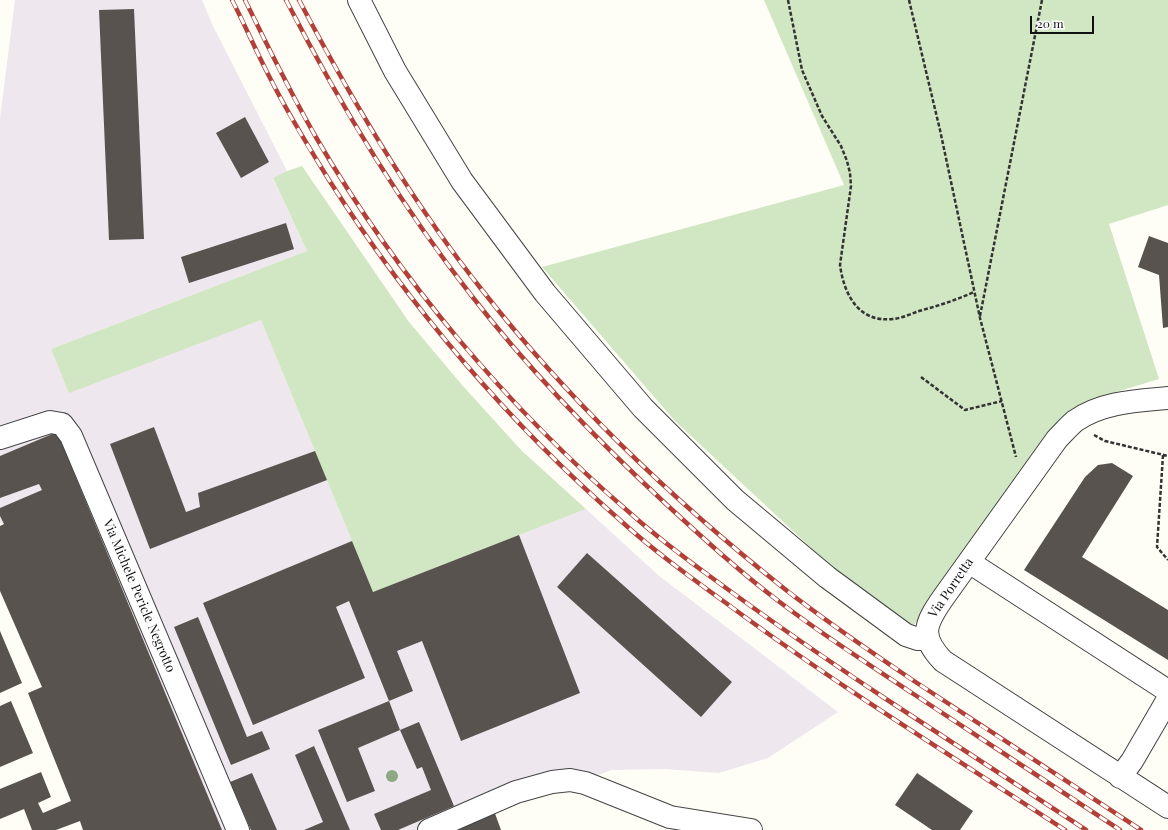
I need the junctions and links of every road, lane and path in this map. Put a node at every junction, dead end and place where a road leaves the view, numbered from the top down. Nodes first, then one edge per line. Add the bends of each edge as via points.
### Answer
1 (359, 0) edge
2 (788, 0) edge
3 (909, 0) edge
4 (1042, 0) edge
5 (974, 292) junction
6 (980, 318) junction
7 (921, 377) dead end
8 (1168, 398) edge
9 (1002, 401) junction
10 (1093, 434) dead end
11 (0, 438) edge
12 (1164, 455) junction
13 (1168, 456) edge
14 (1017, 460) dead end
15 (1168, 560) edge
16 (969, 562) junction
17 (928, 638) junction
18 (1168, 691) edge
19 (1168, 699) edge
20 (1120, 777) junction
21 (1168, 807) edge
22 (238, 830) edge
23 (429, 830) edge
24 (751, 830) edge

1 - 17 street via 395,71 462,181 545,293 643,408 735,500 827,577 906,635 918,639
2 - 5 path via 802,70 822,116 841,146 847,161 851,186 840,265 846,291 854,304 871,317 894,319
3 - 5 path via 940,130
4 - 6 path
5 - 6 path
6 - 9 path
7 - 9 path via 965,410
8 - 16 street, Via Porretta via 1127,402 1097,409 1075,422 1057,439
9 - 14 path
10 - 12 path via 1105,441
11 - 22 street, Via Michele Pericle Negrotto via 50,422 62,424 71,436
12 - 13 path
12 - 15 path via 1157,547
16 - 17 street, Via Porretta via 931,616 927,626
16 - 18 street
17 - 20 street via 943,662
19 - 20 street
20 - 21 street
23 - 24 street via 516,792 570,780 585,783 670,817

